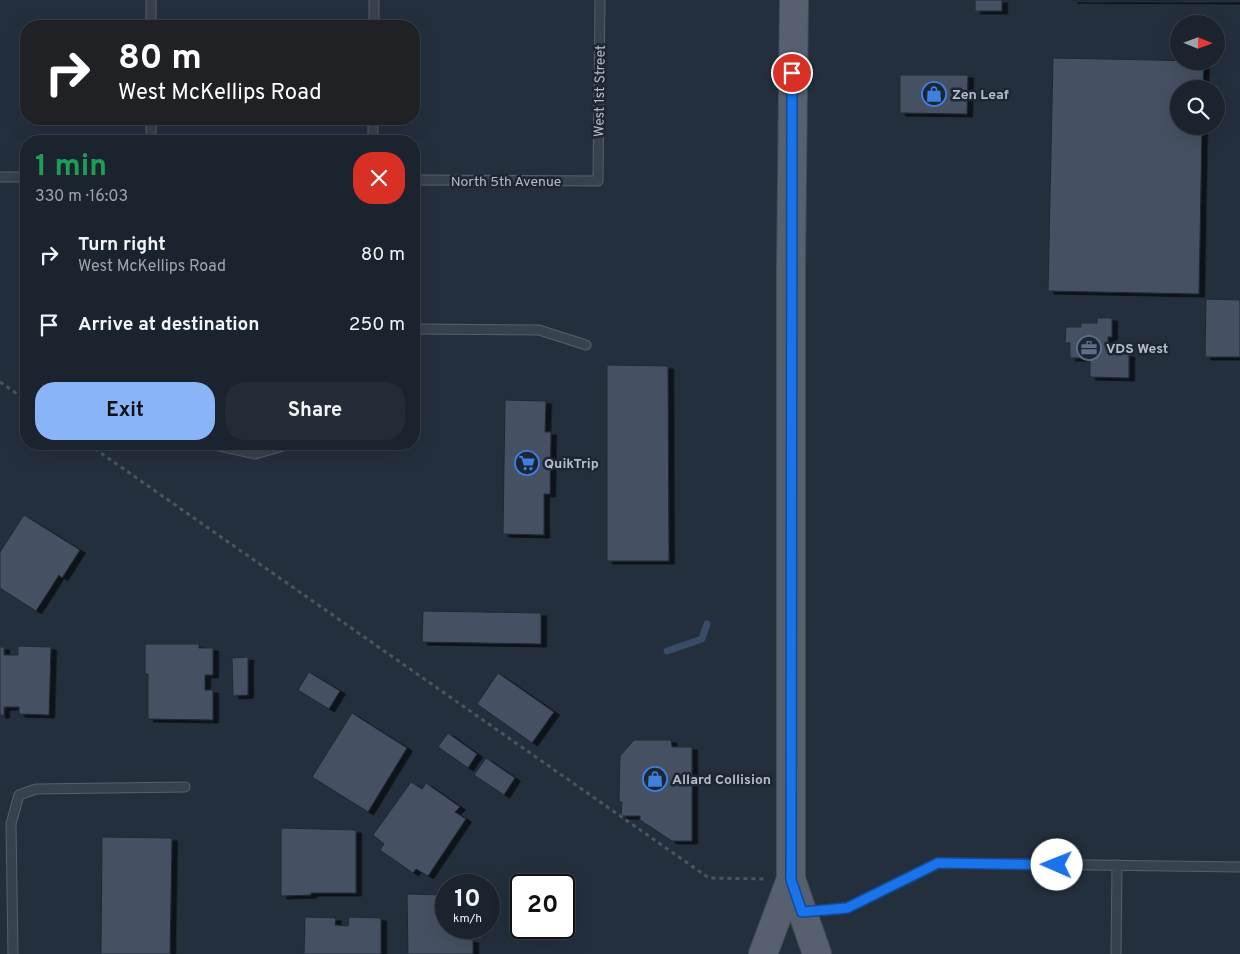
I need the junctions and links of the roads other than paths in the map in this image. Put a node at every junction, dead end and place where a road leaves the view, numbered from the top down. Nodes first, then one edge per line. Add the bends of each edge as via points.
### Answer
1 (151, 0) edge
2 (374, 0) edge
3 (600, 0) edge
4 (794, 0) edge
5 (151, 20) edge
6 (374, 20) edge
7 (0, 177) edge
8 (20, 177) edge
9 (420, 180) edge
10 (598, 182) joint
11 (420, 329) edge
12 (586, 345) dead end
13 (237, 450) edge
14 (269, 450) edge
15 (184, 787) dead end
16 (1117, 866) junction
17 (1240, 867) edge
18 (791, 880) junction
19 (802, 912) junction
20 (13, 954) edge
21 (763, 954) edge
22 (817, 954) edge
23 (1116, 954) edge

1 - 5 lane
2 - 6 lane
3 - 10 lane, West 1st Street
4 - 18 main road
7 - 8 lane
9 - 10 lane, North 5th Avenue
11 - 12 lane via 539,330
13 - 14 lane via 255,454
15 - 20 lane via 36,789 19,795 11,824
16 - 17 lane
16 - 19 lane via 938,863 847,908
16 - 23 lane
18 - 19 main road
18 - 21 main road
19 - 22 main road

